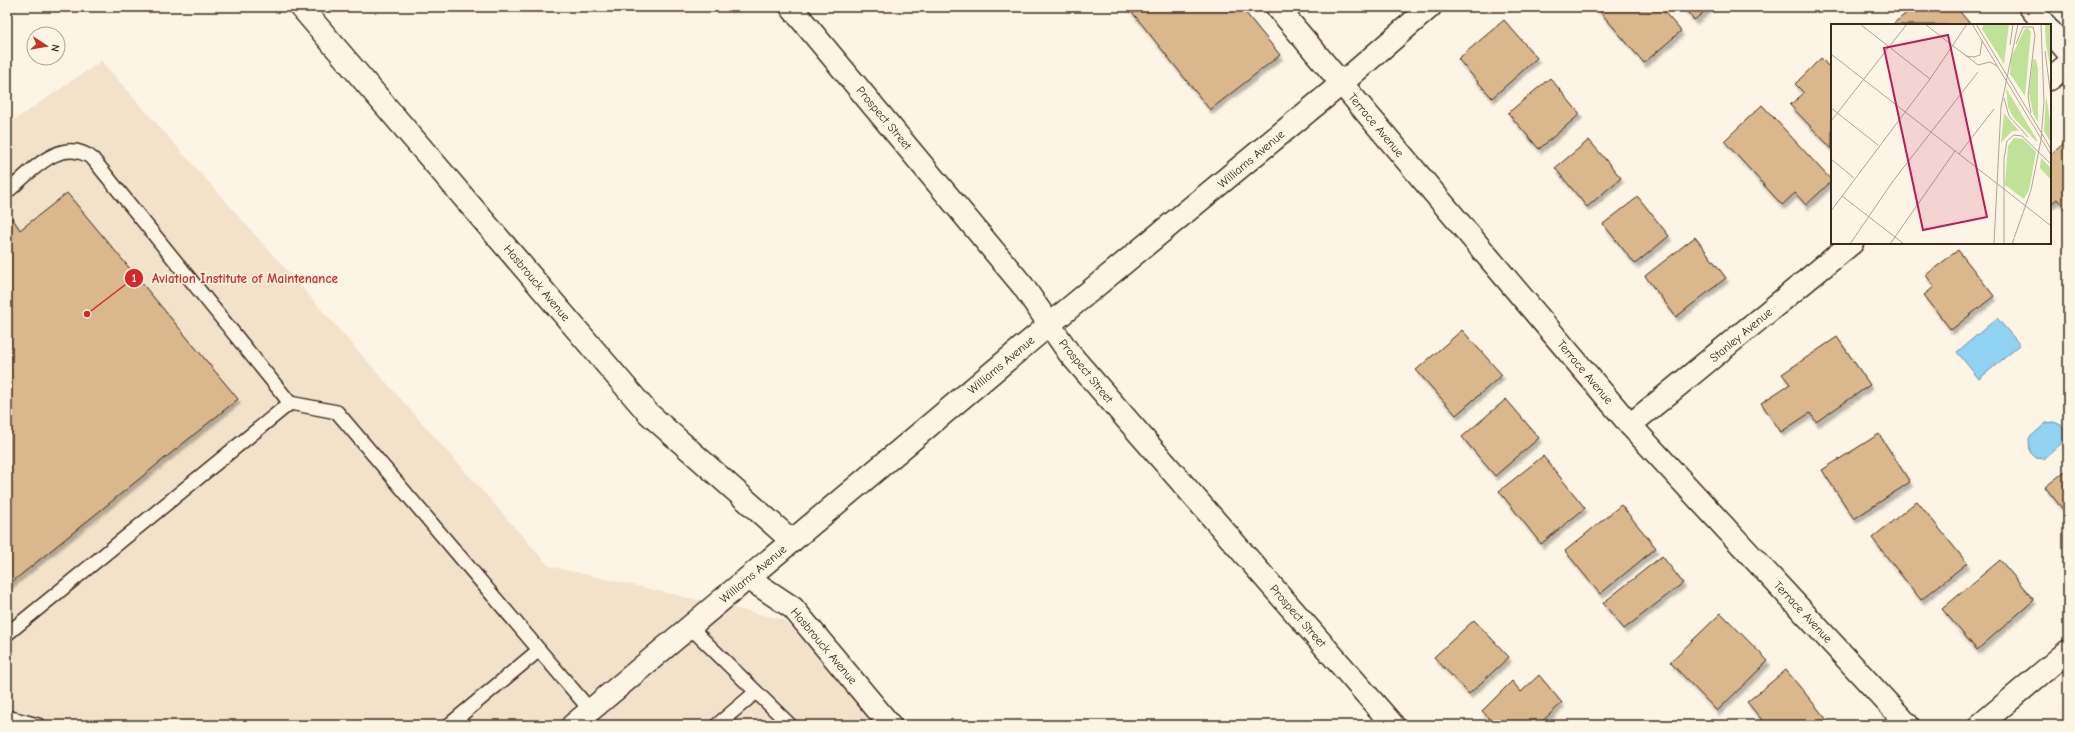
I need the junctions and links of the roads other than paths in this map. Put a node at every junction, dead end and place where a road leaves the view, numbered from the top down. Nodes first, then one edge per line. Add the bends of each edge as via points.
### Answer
1 (301, 7) edge
2 (792, 7) edge
3 (1277, 7) edge
4 (1430, 7) edge
5 (2030, 7) edge
6 (2044, 24) edge
7 (2051, 32) edge
8 (2068, 52) edge
9 (2068, 64) edge
10 (2051, 78) edge
11 (1342, 84) junction
12 (7, 192) edge
13 (1851, 244) edge
14 (1050, 324) junction
15 (290, 404) junction
16 (1630, 425) junction
17 (792, 541) junction
18 (748, 578) junction
19 (690, 627) junction
20 (7, 634) edge
21 (539, 650) junction
22 (2068, 651) edge
23 (756, 692) junction
24 (591, 711) junction
25 (7, 717) edge
26 (38, 725) edge
27 (449, 725) edge
28 (573, 725) edge
29 (717, 725) edge
30 (790, 725) edge
31 (890, 725) edge
32 (1393, 725) edge
33 (1908, 725) edge
34 (1980, 725) edge

1 - 17 street, Hasbrouck Avenue via 648,413
2 - 14 street, Prospect Street via 1023,286
3 - 11 street, Terrace Avenue
4 - 11 street, Williams Avenue
5 - 6 street
7 - 8 street
9 - 10 street
11 - 14 street, Williams Avenue
11 - 16 street, Terrace Avenue
12 - 15 lane via 46,158 71,150 87,154
13 - 16 street, Stanley Avenue
14 - 17 street, Williams Avenue
14 - 32 street, Prospect Street via 1069,353
15 - 20 lane
15 - 21 lane via 337,412
16 - 33 street, Terrace Avenue
17 - 18 street, Williams Avenue
18 - 19 street, Williams Avenue
18 - 31 street, Hasbrouck Avenue via 793,608
19 - 23 lane
19 - 24 street, Williams Avenue
21 - 24 lane
21 - 27 lane
22 - 34 street
23 - 29 lane
23 - 30 lane
24 - 28 street, Williams Avenue
25 - 26 lane

